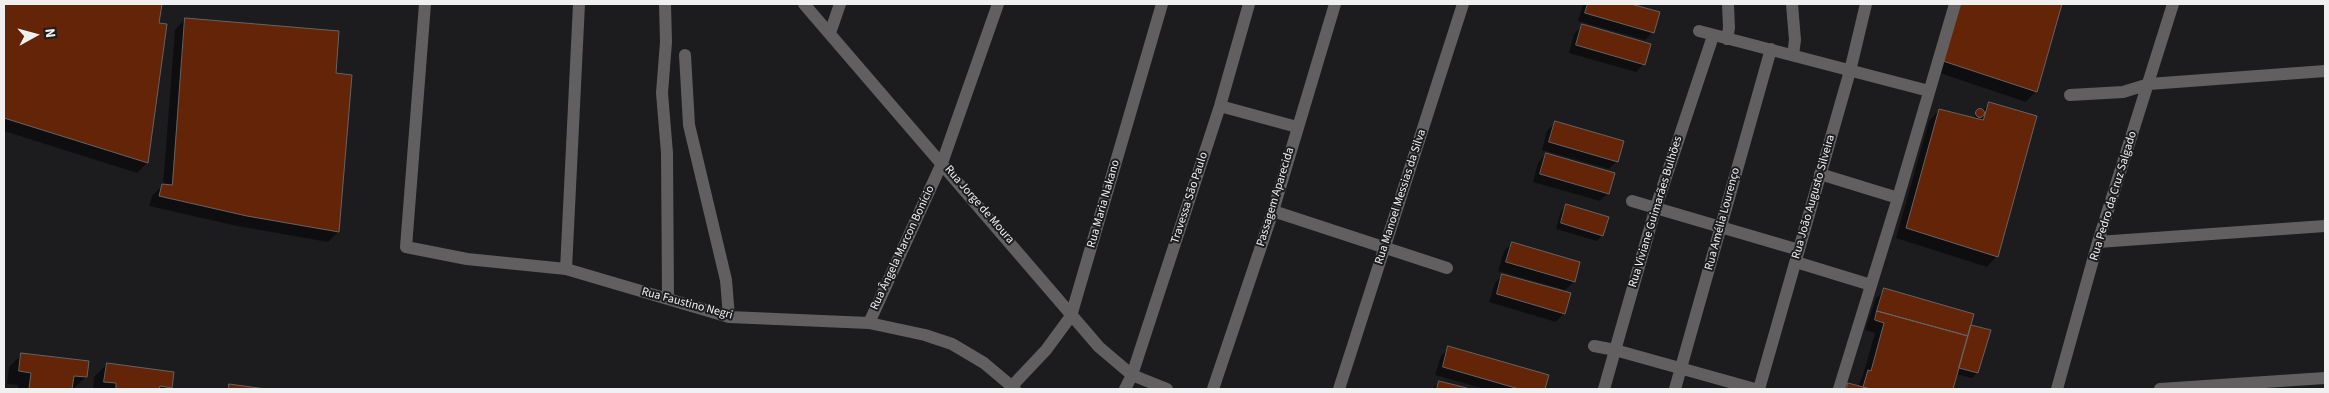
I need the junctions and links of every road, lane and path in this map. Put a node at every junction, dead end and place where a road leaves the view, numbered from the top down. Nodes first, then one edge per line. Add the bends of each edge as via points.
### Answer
1 (425, 4) edge
2 (580, 4) edge
3 (665, 4) edge
4 (804, 4) edge
5 (840, 4) edge
6 (998, 4) edge
7 (1162, 4) edge
8 (1249, 4) edge
9 (1336, 4) edge
10 (1463, 4) edge
11 (1728, 4) edge
12 (1792, 4) edge
13 (1866, 4) edge
14 (1954, 4) edge
15 (2173, 4) edge
16 (1699, 31) dead end
17 (830, 33) junction
18 (1714, 36) junction
19 (1727, 39) junction
20 (1770, 49) junction
21 (685, 54) dead end
22 (1793, 55) junction
23 (1850, 71) junction
24 (2325, 71) edge
25 (2149, 84) junction
26 (1929, 91) junction
27 (2070, 95) dead end
28 (1220, 106) junction
29 (1297, 127) junction
30 (942, 163) junction
31 (1820, 174) junction
32 (1898, 198) junction
33 (1632, 201) dead end
34 (1656, 208) junction
35 (1273, 211) junction
36 (2325, 226) edge
37 (1721, 228) junction
38 (2098, 242) junction
39 (1385, 248) junction
40 (1798, 256) junction
41 (1447, 268) dead end
42 (566, 269) junction
43 (1871, 285) junction
44 (668, 299) junction
45 (1071, 316) junction
46 (729, 318) junction
47 (869, 322) junction
48 (1594, 346) dead end
49 (1615, 350) junction
50 (1682, 369) junction
51 (1132, 375) junction
52 (2325, 378) edge
53 (1013, 388) edge
54 (1125, 389) edge
55 (1167, 389) edge
56 (1213, 389) edge
57 (1339, 389) edge
58 (1604, 389) edge
59 (1676, 389) edge
60 (1757, 389) edge
61 (1839, 389) edge
62 (2057, 389) edge
63 (2160, 389) edge

1 - 42 street, Rua Faustino Negri via 406,247 467,259
2 - 42 street
3 - 44 street via 662,93 667,153
4 - 17 street, Rua Jorge de Moura
5 - 17 street
6 - 30 street, Rua Ângela Marcon Bonício
7 - 45 street, Rua Maria Nakano
8 - 28 street, Travessa São Paulo
9 - 29 street, Passagem Aparecida
10 - 39 street, Rua Manoel Messias da Silva
11 - 19 street
12 - 22 street
13 - 23 street, Rua João Augusto Silveira
14 - 26 street
15 - 25 street, Rua Pedro da Cruz Salgado
16 - 18 street
17 - 30 street, Rua Jorge de Moura
18 - 19 street
18 - 34 street, Rua Viviane Guimarães Bulhões
19 - 20 street
20 - 22 street
20 - 37 street, Rua Amélia Lourenço
21 - 46 street via 689,125 726,280
22 - 23 street
23 - 26 street
23 - 31 street, Rua João Augusto Silveira
24 - 25 street
25 - 27 street via 2123,92
25 - 38 street, Rua Pedro da Cruz Salgado
26 - 32 street
28 - 29 street
28 - 51 street, Travessa São Paulo
29 - 35 street, Passagem Aparecida
30 - 45 street, Rua Jorge de Moura
30 - 47 street, Rua Ângela Marcon Bonício
31 - 32 street
31 - 40 street, Rua João Augusto Silveira
32 - 43 street
33 - 34 street
34 - 37 street
34 - 49 street, Rua Viviane Guimarães Bulhões
35 - 39 street
35 - 56 street, Passagem Aparecida
36 - 38 street
37 - 40 street
37 - 50 street, Rua Amélia Lourenço
38 - 62 street, Rua Pedro da Cruz Salgado
39 - 41 street
39 - 57 street, Rua Manoel Messias da Silva
40 - 43 street
40 - 60 street, Rua João Augusto Silveira
42 - 44 street, Rua Faustino Negri
43 - 61 street
44 - 46 street, Rua Faustino Negri
45 - 51 street, Rua Jorge de Moura
45 - 53 street, Rua Maria Nakano
46 - 47 street, Rua Faustino Negri
47 - 53 street, Rua Faustino Negri via 952,344 984,363
48 - 49 street
49 - 50 street
49 - 58 street, Rua Viviane Guimarães Bulhões
50 - 59 street, Rua Amélia Lourenço
50 - 60 street
51 - 54 street, Travessa São Paulo
51 - 55 street, Rua Jorge de Moura
52 - 63 street

